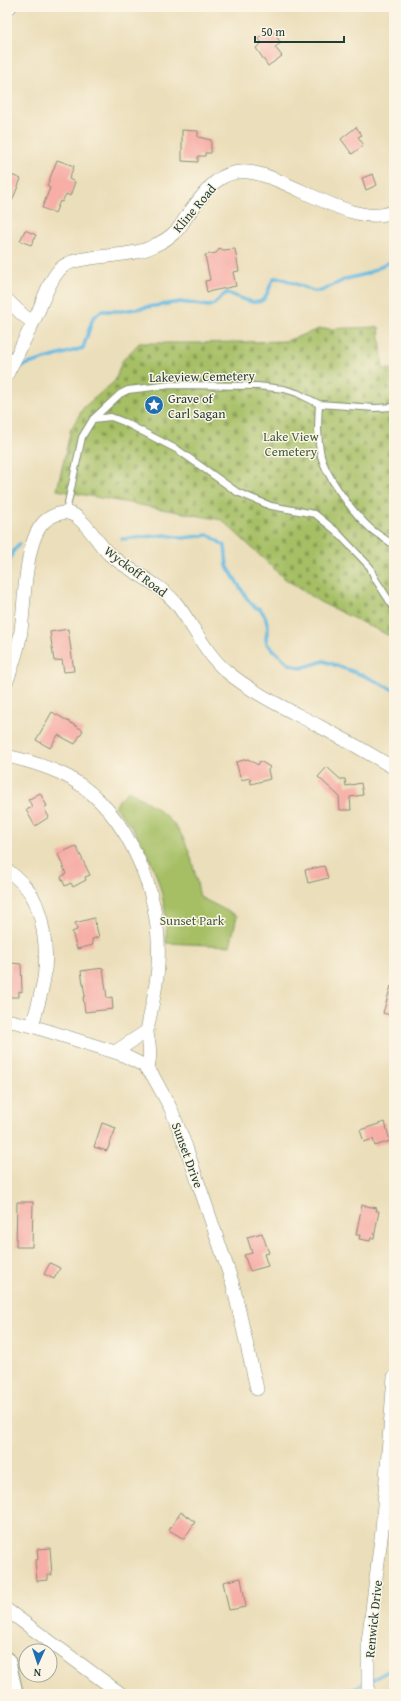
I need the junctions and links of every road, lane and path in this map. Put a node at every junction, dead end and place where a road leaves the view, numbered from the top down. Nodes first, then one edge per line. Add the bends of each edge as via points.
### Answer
1 (394, 211) edge
2 (7, 300) edge
3 (33, 322) junction
4 (7, 374) edge
5 (320, 404) junction
6 (394, 407) edge
7 (93, 419) junction
8 (66, 512) junction
9 (394, 545) edge
10 (394, 608) edge
11 (7, 681) edge
12 (7, 756) edge
13 (394, 768) edge
14 (7, 870) edge
15 (7, 1020) edge
16 (32, 1026) junction
17 (147, 1031) junction
18 (115, 1052) junction
19 (148, 1070) junction
20 (394, 1377) edge
21 (257, 1389) dead end
22 (7, 1610) edge
23 (7, 1660) edge
24 (15, 1694) edge
25 (121, 1694) edge
26 (368, 1694) edge

1 - 3 street, Kline Road via 380,215 361,214 272,178 249,172 232,172 217,180 176,231 154,246 132,253 68,263 60,269
2 - 3 street
3 - 4 street, Kline Road
5 - 6 lane, Lakeview Cemetery
5 - 7 lane, Lakeview Cemetery via 284,389 257,386 171,385 128,390 120,394
5 - 9 lane via 318,443 328,474 347,502 371,529
7 - 8 lane, Lakeview Cemetery via 82,438
7 - 10 lane via 111,417 124,422 178,450 237,492 270,506 315,514 336,531 370,567
8 - 11 street via 48,518 34,537 21,633
8 - 13 street, Wyckoff Road via 79,518 111,555 169,595 207,650 227,671 259,694
12 - 17 street via 45,766 78,784 107,810 120,826 136,855 151,896 158,937 157,979
14 - 16 street via 27,887 35,898 46,946 42,992
15 - 16 street, Sunset Drive
16 - 18 street, Sunset Drive
17 - 18 street
17 - 19 street via 150,1058
18 - 19 street, Sunset Drive via 127,1056
19 - 21 street, Sunset Drive via 171,1109 186,1147 233,1285
20 - 26 street, Renwick Drive via 382,1530 368,1642
22 - 25 street
23 - 24 street

